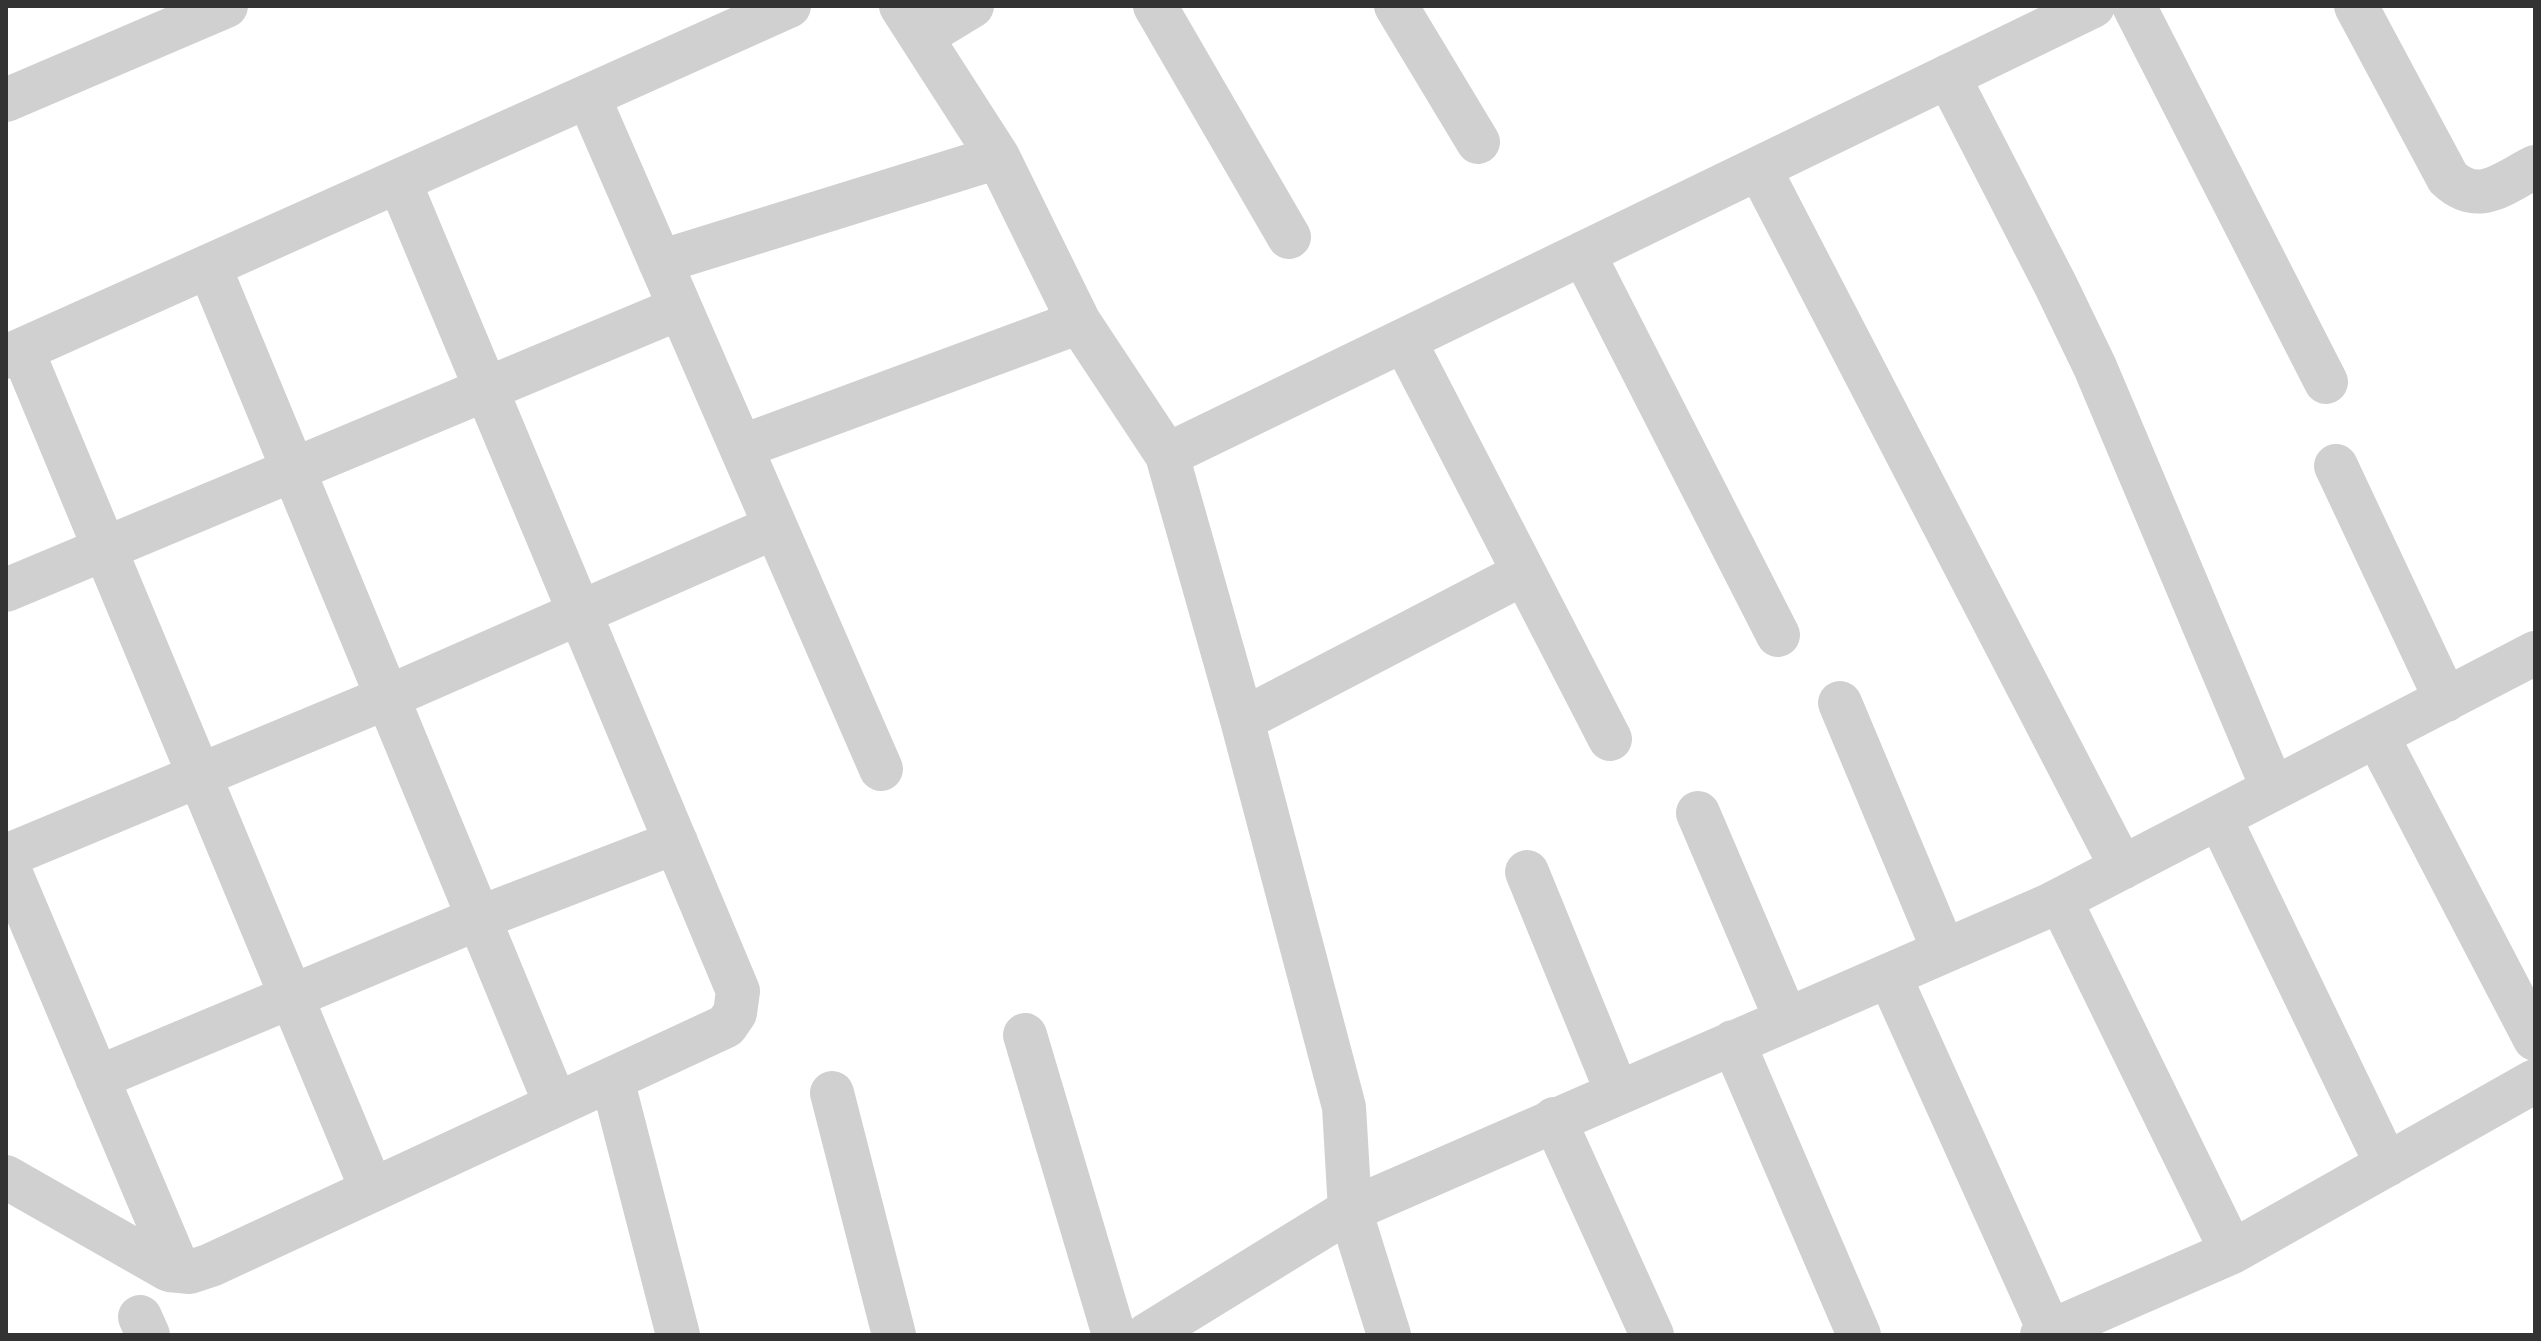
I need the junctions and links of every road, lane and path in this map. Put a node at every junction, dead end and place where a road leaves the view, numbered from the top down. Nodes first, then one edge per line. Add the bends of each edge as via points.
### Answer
1 (226, 6) edge
2 (789, 6) edge
3 (972, 6) edge
4 (1155, 6) edge
5 (1396, 6) edge
6 (2093, 6) edge
7 (2134, 6) edge
8 (2356, 6) edge
9 (911, 22) edge
10 (1948, 76) junction
11 (588, 96) junction
12 (6, 100) edge
13 (1478, 142) dead end
14 (998, 157) junction
15 (2535, 167) edge
16 (1759, 168) junction
17 (399, 181) junction
18 (1289, 237) dead end
19 (1583, 253) junction
20 (660, 262) junction
21 (209, 266) junction
22 (680, 308) junction
23 (1079, 322) junction
24 (1404, 340) junction
25 (14, 354) edge
26 (2326, 382) dead end
27 (487, 390) junction
28 (741, 447) junction
29 (1167, 455) junction
30 (2336, 466) dead end
31 (293, 470) junction
32 (775, 527) junction
33 (105, 549) junction
34 (1524, 573) junction
35 (6, 590) edge
36 (580, 612) junction
37 (1778, 635) dead end
38 (2535, 653) edge
39 (388, 697) junction
40 (2446, 700) junction
41 (1840, 703) dead end
42 (1242, 720) junction
43 (2377, 736) junction
44 (1610, 739) dead end
45 (881, 769) dead end
46 (199, 776) junction
47 (2273, 789) junction
48 (1698, 813) dead end
49 (2219, 817) junction
50 (676, 842) junction
51 (6, 859) edge
52 (2122, 868) junction
53 (1527, 872) dead end
54 (2060, 900) junction
55 (479, 918) junction
56 (1944, 951) junction
57 (1889, 975) junction
58 (291, 997) junction
59 (1786, 1019) junction
60 (1025, 1035) dead end
61 (2535, 1039) edge
62 (1733, 1042) junction
63 (97, 1078) junction
64 (612, 1079) junction
65 (2535, 1081) edge
66 (1617, 1092) junction
67 (832, 1093) dead end
68 (556, 1105) junction
69 (1554, 1119) junction
70 (2387, 1165) junction
71 (6, 1177) edge
72 (372, 1190) junction
73 (1350, 1210) junction
74 (2232, 1252) junction
75 (179, 1271) junction
76 (2064, 1330) edge
77 (678, 1335) edge
78 (894, 1335) edge
79 (1114, 1335) edge
80 (1147, 1335) edge
81 (1389, 1335) edge
82 (1652, 1335) edge
83 (1859, 1335) edge

1 - 12 street
2 - 11 street
3 - 9 street
4 - 18 street
5 - 13 street
6 - 10 street
7 - 26 street
8 - 15 street via 2458,188 2473,194
9 - 14 street
10 - 16 street
10 - 47 street via 2089,354
11 - 17 street
11 - 20 street
14 - 20 street
14 - 23 street
16 - 19 street
16 - 52 street
17 - 21 street
17 - 27 street
19 - 24 street
19 - 37 street
20 - 22 street
21 - 25 street
21 - 31 street
22 - 27 street
22 - 28 street
23 - 28 street
23 - 29 street
24 - 29 street
24 - 34 street
25 - 33 street
27 - 31 street
27 - 36 street
28 - 32 street
29 - 42 street
30 - 40 street
31 - 33 street
31 - 39 street
32 - 36 street
32 - 45 street
33 - 35 street
33 - 46 street
34 - 42 street
34 - 44 street
36 - 39 street
36 - 50 street
38 - 40 street
39 - 46 street
39 - 55 street
40 - 43 street
41 - 56 street
42 - 73 street via 1344,1107
43 - 47 street
43 - 61 street
46 - 51 street
46 - 58 street
47 - 49 street
48 - 59 street
49 - 52 street
49 - 70 street
50 - 55 street
50 - 64 street via 738,991 735,1013 726,1026
51 - 63 street
52 - 54 street
53 - 66 street
54 - 56 street
54 - 74 street
55 - 58 street
55 - 68 street
56 - 57 street
57 - 59 street
57 - 76 street
58 - 63 street
58 - 72 street
59 - 62 street
60 - 79 street
62 - 66 street
62 - 83 street
63 - 75 street
64 - 68 street
64 - 77 street
65 - 70 street
66 - 69 street
67 - 78 street
68 - 72 street
69 - 73 street
69 - 82 street
70 - 74 street
71 - 75 street
72 - 75 street via 211,1265
73 - 80 street
73 - 81 street
74 - 76 street

